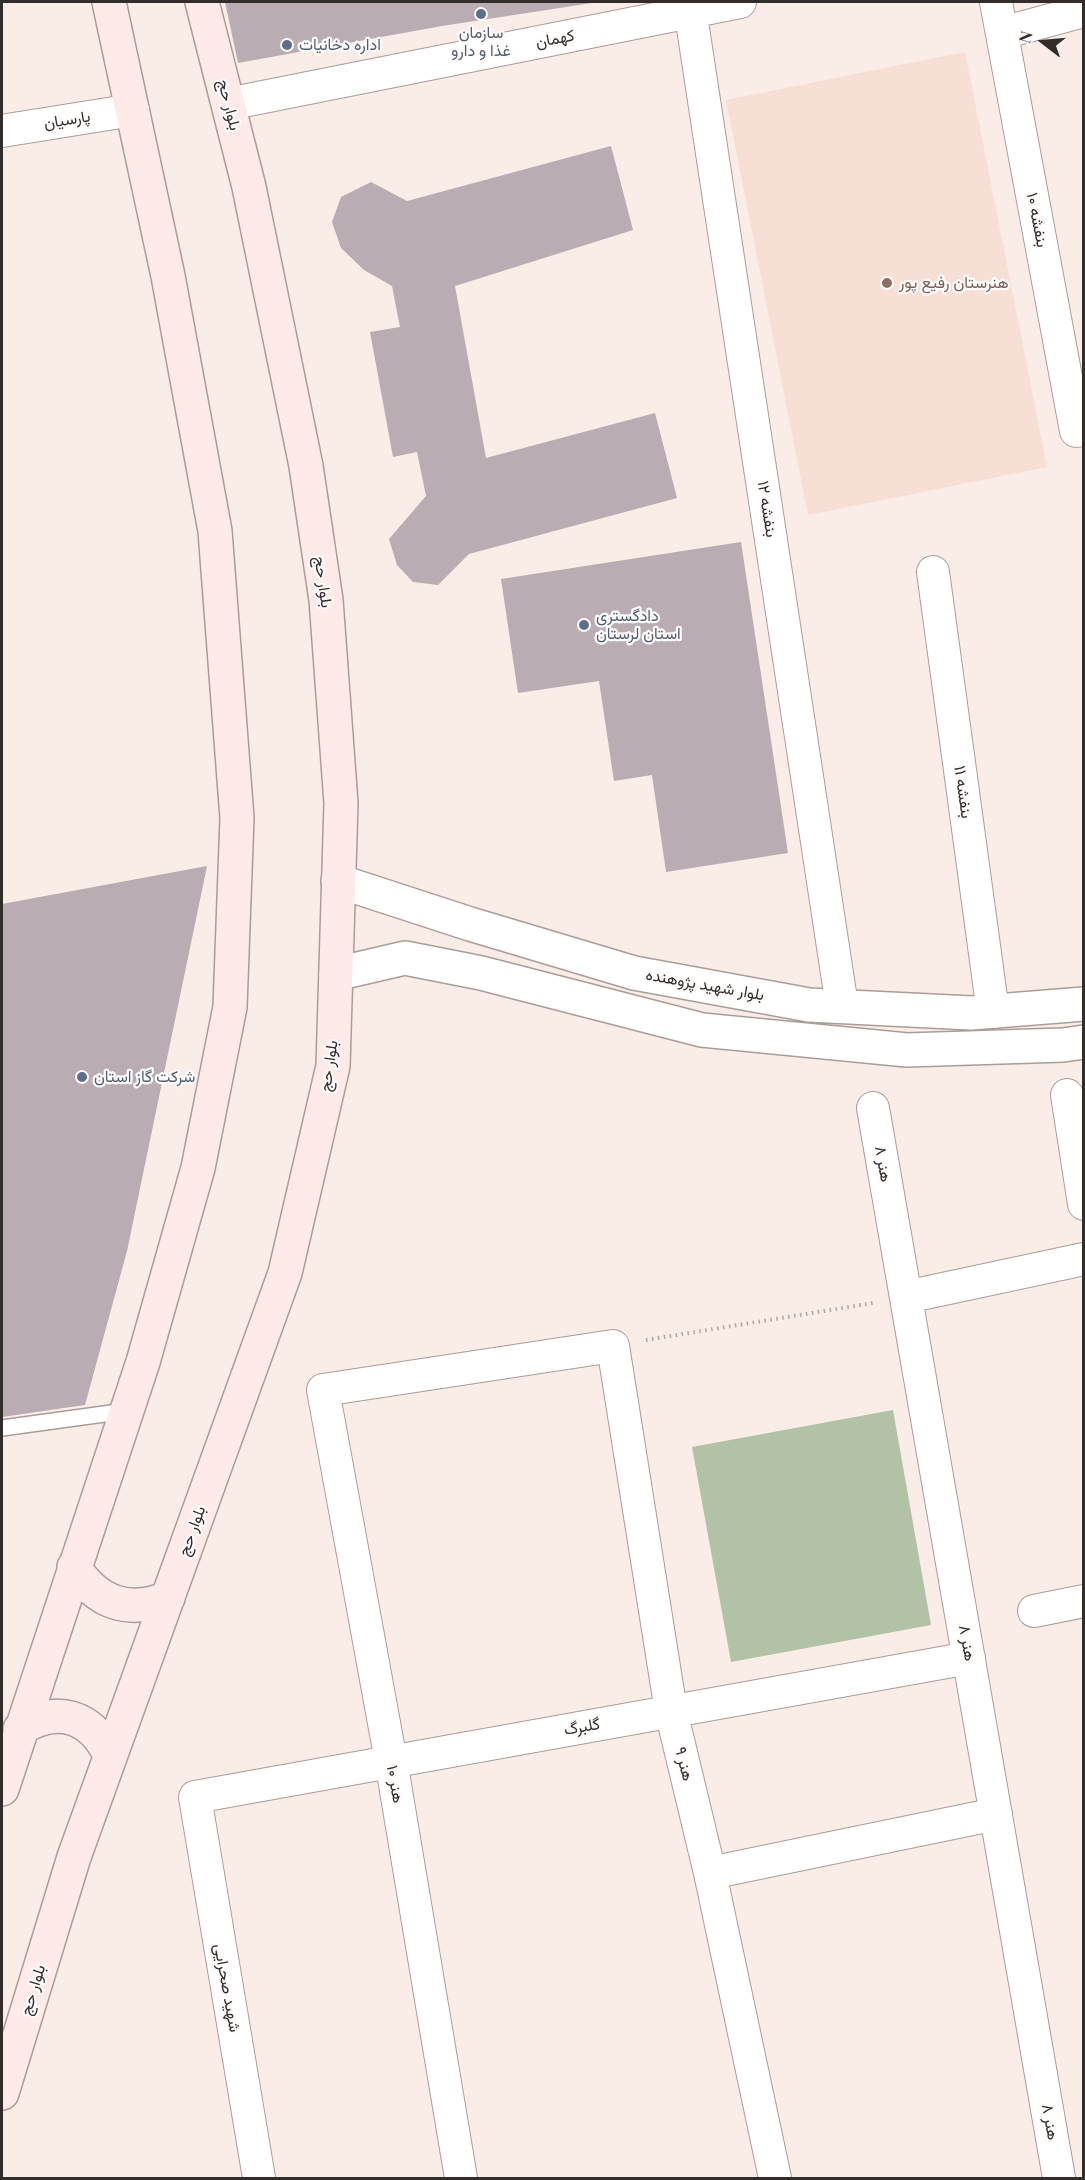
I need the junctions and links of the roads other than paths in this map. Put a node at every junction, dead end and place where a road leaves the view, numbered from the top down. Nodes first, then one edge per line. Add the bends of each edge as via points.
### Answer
1 (109, 2) edge
2 (202, 2) edge
3 (740, 2) edge
4 (996, 2) edge
5 (690, 7) edge
6 (1083, 10) edge
7 (1002, 33) junction
8 (228, 104) junction
9 (133, 110) junction
10 (2, 131) edge
11 (1083, 430) edge
12 (933, 572) dead end
13 (338, 881) junction
14 (336, 974) junction
15 (1083, 1004) edge
16 (842, 1006) junction
17 (993, 1012) junction
18 (1083, 1042) edge
19 (1067, 1095) dead end
20 (873, 1107) dead end
21 (1083, 1204) edge
22 (1083, 1259) edge
23 (906, 1297) junction
24 (323, 1390) joint
25 (127, 1411) junction
26 (2, 1428) edge
27 (74, 1567) junction
28 (168, 1598) junction
29 (1083, 1601) edge
30 (1034, 1611) dead end
31 (969, 1658) junction
32 (672, 1711) junction
33 (20, 1729) junction
34 (110, 1755) junction
35 (391, 1761) junction
36 (2, 1789) edge
37 (195, 1797) joint
38 (996, 1814) junction
39 (710, 1873) junction
40 (2, 2093) edge
41 (259, 2178) edge
42 (461, 2178) edge
43 (775, 2178) edge
44 (1059, 2178) edge

1 - 9 main road
2 - 8 main road, بلوار حج
3 - 5 street, کهمان
4 - 7 street, بنفشه ۱۰
5 - 8 street, کهمان
5 - 16 street, بنفشه ۱۲
6 - 7 street
7 - 11 street, بنفشه ۱۰ via 1076,431
8 - 13 main road, بلوار حج via 249,187 306,466 326,600 341,803
9 - 10 street, پارسیان
9 - 25 main road via 215,531 237,818 230,1007 198,1168
12 - 17 street, بنفشه ۱۱
13 - 14 main road, بلوار حج
13 - 16 street, بلوار شهید پژوهنده via 634,973 809,1005
14 - 18 street via 405,958 481,973 702,1030 907,1050
14 - 28 main road, بلوار حج via 333,1066 285,1273
15 - 17 street, بلوار شهید پژوهنده
16 - 17 street, بلوار شهید پژوهنده
19 - 21 street
20 - 23 street, هنر ۸
22 - 23 street
23 - 31 street, هنر ۸
24 - 32 street, هنر ۹ via 613,1346
24 - 35 street, هنر ۱۰
25 - 26 lane
25 - 27 main road
27 - 28 main road via 96,1593 111,1601 140,1606
27 - 33 main road
28 - 34 main road, بلوار حج
29 - 30 street
31 - 32 street, گلبرگ
31 - 38 street, هنر ۸
32 - 35 street, گلبرگ
32 - 39 street, هنر ۹
33 - 34 main road via 46,1717 74,1719 102,1739
33 - 36 main road
34 - 40 main road, بلوار حج via 74,1857
35 - 37 street, گلبرگ
35 - 42 street, هنر ۱۰
37 - 41 street, شهید صحرایی
38 - 39 street
38 - 44 street, هنر ۸
39 - 43 street, هنر ۹

